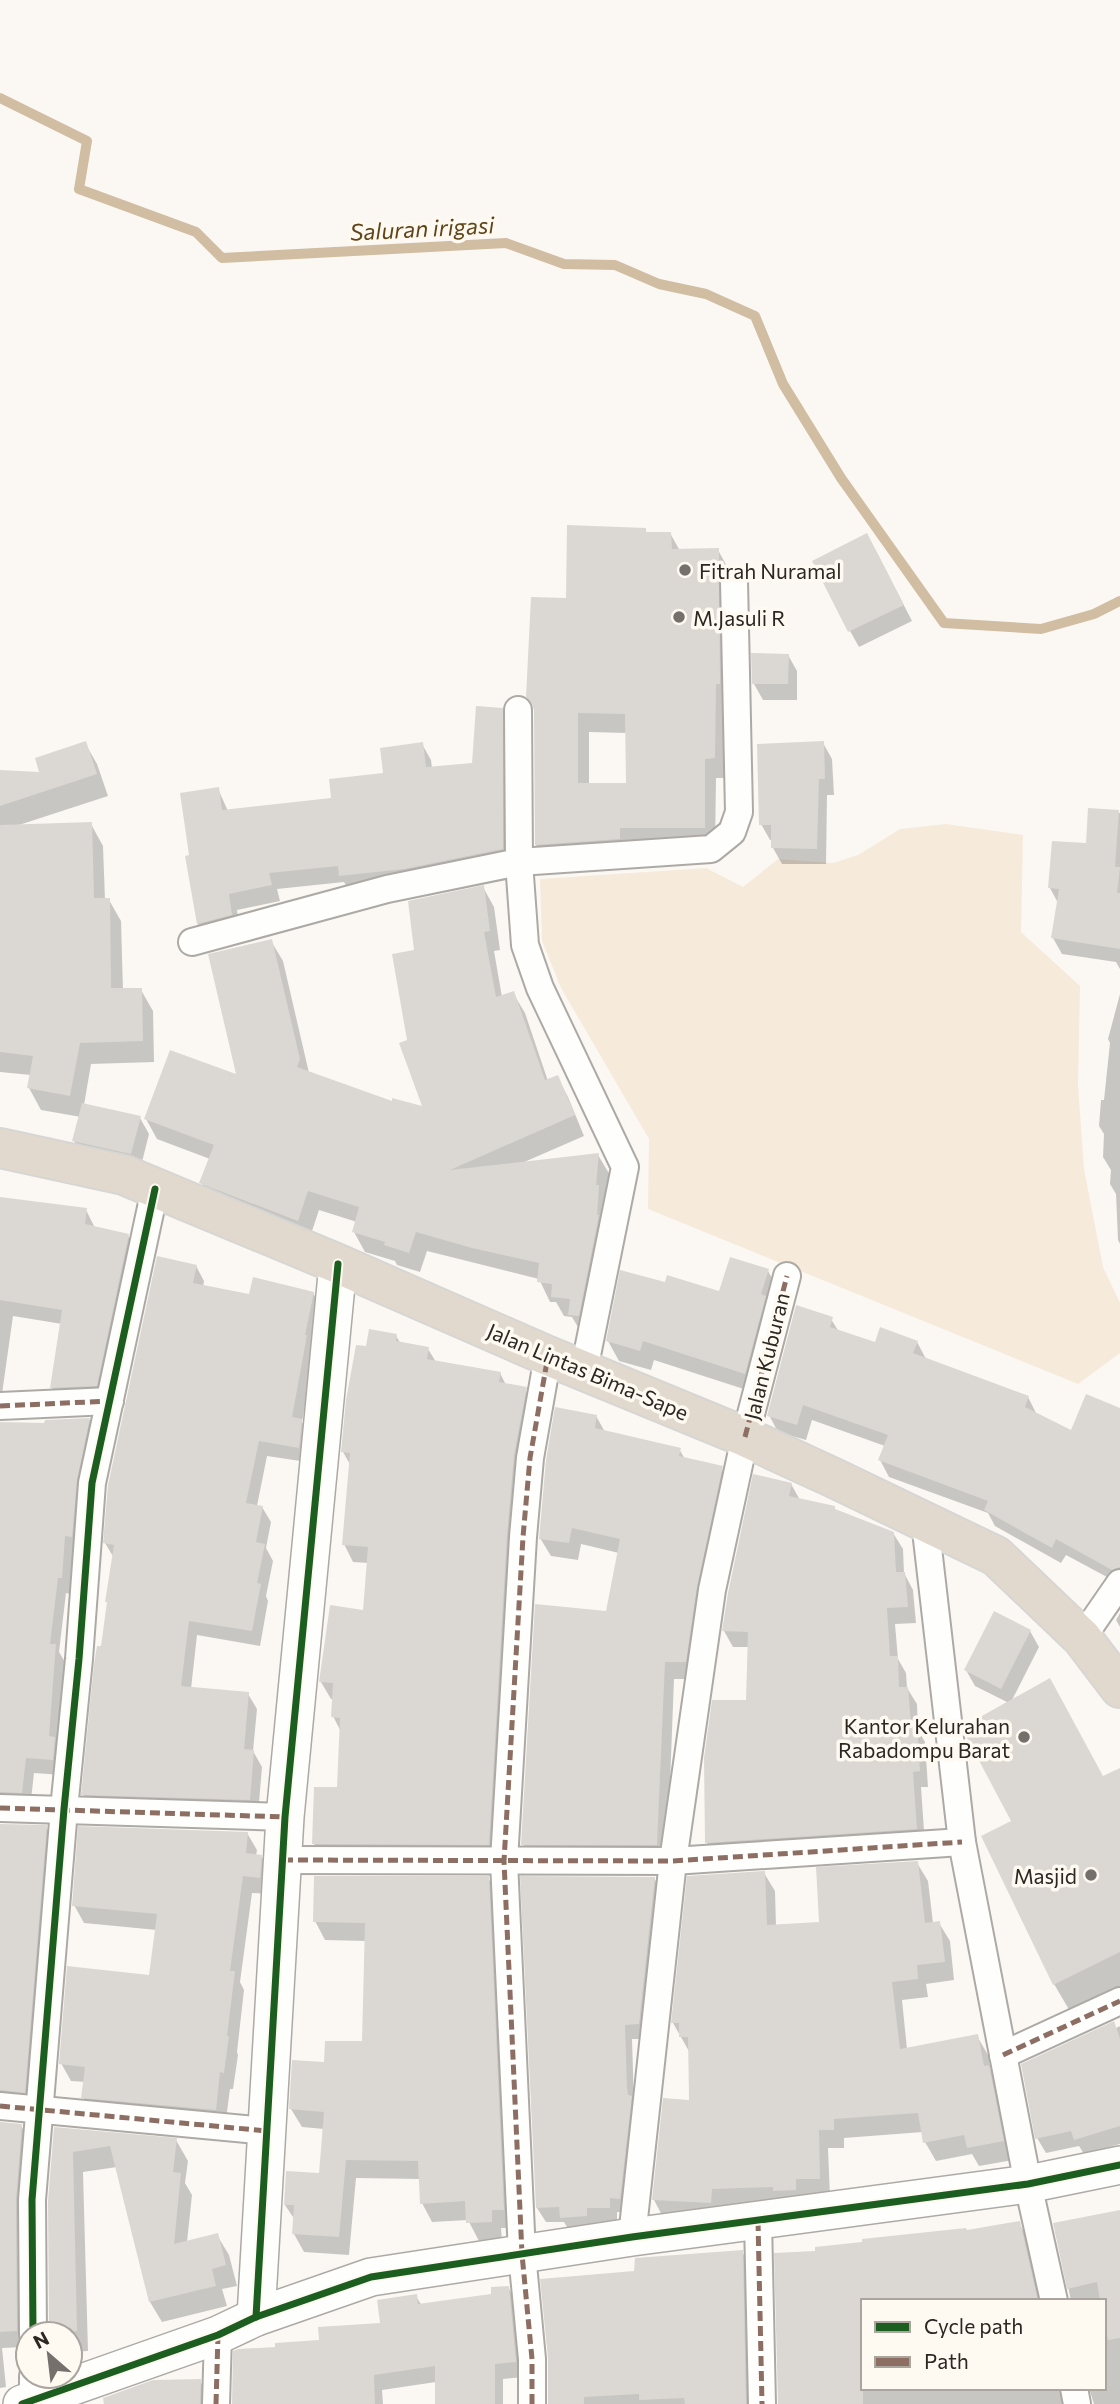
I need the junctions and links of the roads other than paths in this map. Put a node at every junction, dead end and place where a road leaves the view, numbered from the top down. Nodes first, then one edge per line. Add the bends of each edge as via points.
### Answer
1 (734, 581) dead end
2 (518, 710) dead end
3 (519, 862) junction
4 (192, 942) dead end
5 (0, 1148) edge
6 (155, 1189) junction
7 (338, 1264) junction
8 (787, 1276) dead end
9 (548, 1356) junction
10 (584, 1370) junction
11 (110, 1401) junction
12 (0, 1406) edge
13 (745, 1437) junction
14 (925, 1522) junction
15 (1120, 1583) edge
16 (1082, 1638) junction
17 (1120, 1688) edge
18 (0, 1808) edge
19 (64, 1809) junction
20 (285, 1817) junction
21 (962, 1842) junction
22 (283, 1860) junction
23 (504, 1861) junction
24 (673, 1861) junction
25 (1120, 2001) edge
26 (1003, 2055) junction
27 (0, 2106) edge
28 (40, 2111) junction
29 (267, 2132) junction
30 (1120, 2165) edge
31 (1028, 2184) junction
32 (758, 2221) junction
33 (632, 2237) junction
34 (522, 2254) junction
35 (1054, 2299) edge
36 (256, 2317) junction
37 (33, 2320) edge
38 (218, 2335) junction
39 (29, 2394) edge
40 (216, 2404) edge
41 (532, 2404) edge
42 (762, 2404) edge

1 - 3 street via 739,812 732,832 711,849
2 - 3 street
3 - 4 street via 387,889
3 - 10 street via 525,945 540,988 625,1167
5 - 6 highway, Jalan Lintas Bima-Sape via 124,1175
6 - 7 highway, Jalan Lintas Bima-Sape
6 - 11 street
7 - 9 highway, Jalan Lintas Bima-Sape
7 - 20 street
8 - 13 street, Jalan Kuburan
9 - 10 highway, Jalan Lintas Bima-Sape
9 - 23 street via 524,1524
10 - 13 highway, Jalan Lintas Bima-Sape
11 - 12 street
11 - 19 street via 92,1483
13 - 14 highway, Jalan Lintas Bima-Sape
13 - 24 street, Jalan Kuburan via 712,1590
14 - 16 highway, Jalan Lintas Bima-Sape via 996,1556
14 - 21 street
15 - 16 street
16 - 17 highway, Jalan Lintas Bima-Sape
18 - 19 street
19 - 20 street
19 - 28 street
20 - 22 street
21 - 24 street
21 - 26 street
22 - 23 street
22 - 29 street
23 - 24 street
23 - 34 street
24 - 33 street, Jalan Kuburan
25 - 26 street
26 - 31 street
27 - 28 street
28 - 29 street
28 - 37 street via 32,2200
29 - 36 street
30 - 31 street
31 - 32 street
31 - 35 street
32 - 33 street
32 - 42 street
33 - 34 street
34 - 36 street via 371,2277
34 - 41 street
36 - 38 street
38 - 39 street
38 - 40 street

